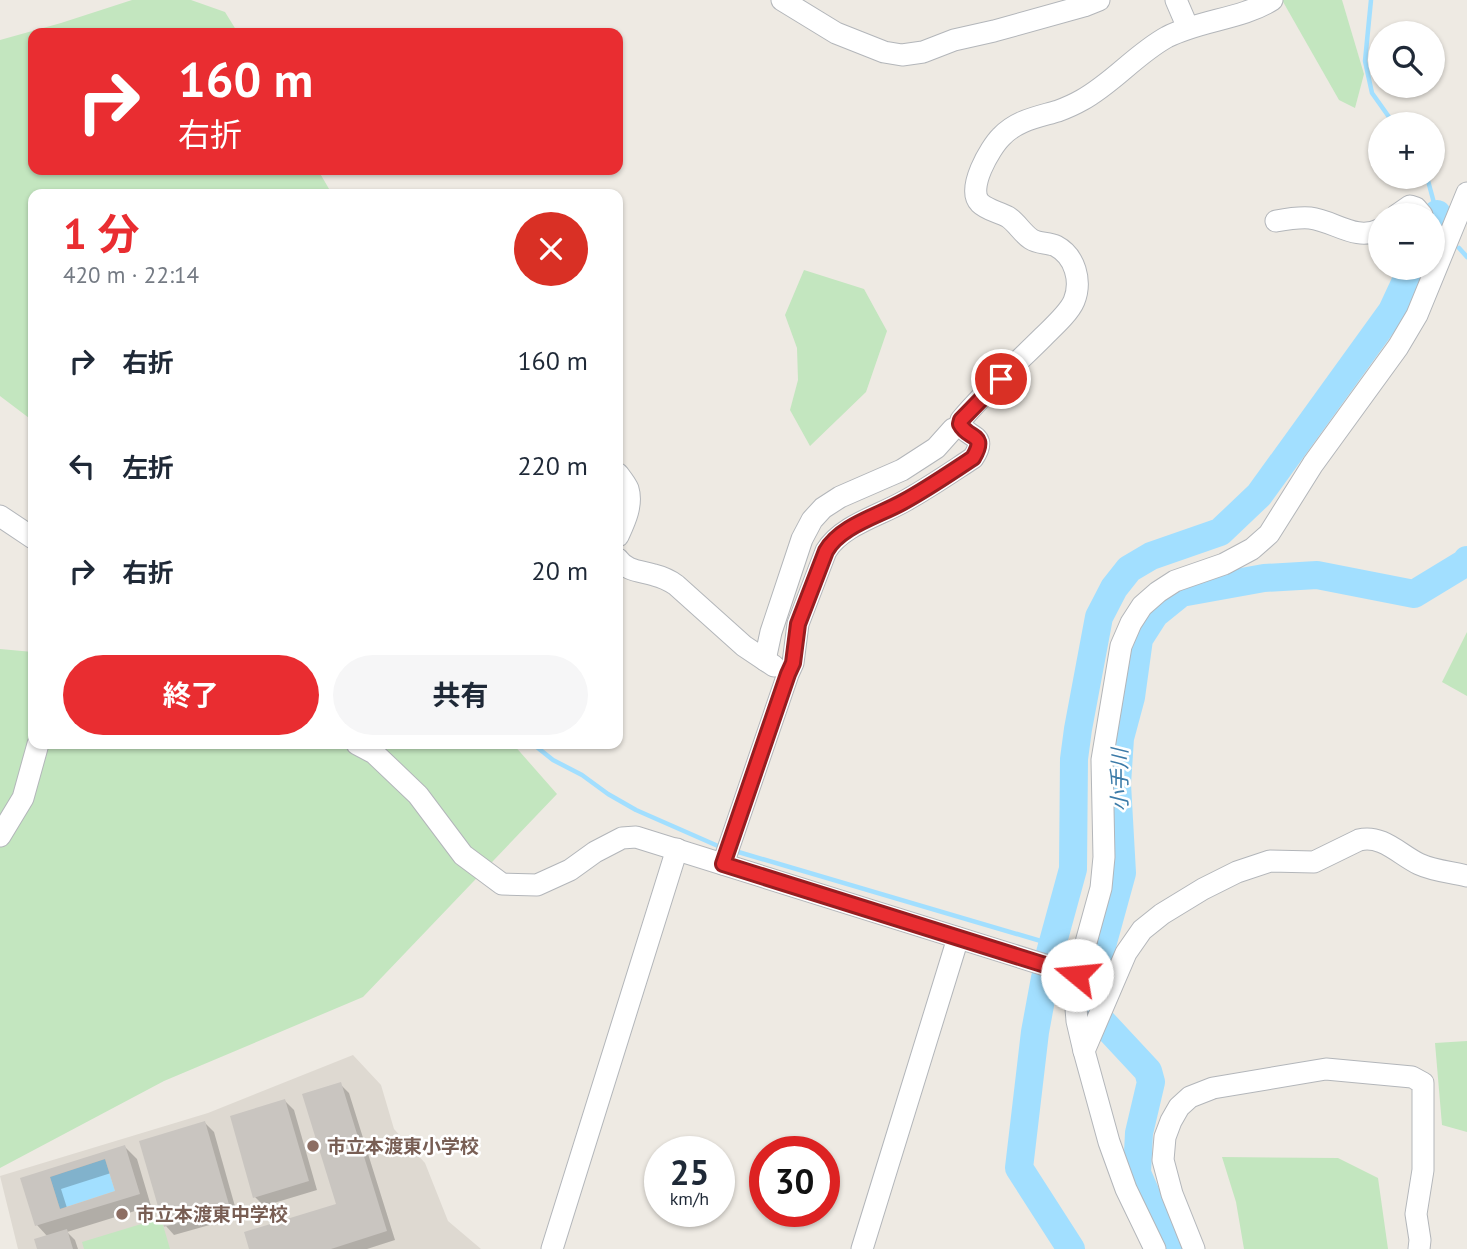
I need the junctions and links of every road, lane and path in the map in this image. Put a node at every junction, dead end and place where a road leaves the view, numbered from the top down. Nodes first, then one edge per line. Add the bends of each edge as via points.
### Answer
1 (782, 0) edge
2 (1099, 0) edge
3 (1176, 0) edge
4 (1272, 0) edge
5 (1188, 27) junction
6 (1467, 193) edge
7 (1276, 221) dead end
8 (1445, 224) edge
9 (1368, 234) edge
10 (1427, 280) edge
11 (961, 427) junction
12 (623, 482) edge
13 (0, 516) edge
14 (623, 524) edge
15 (28, 535) edge
16 (623, 565) edge
17 (765, 660) junction
18 (788, 674) junction
19 (37, 749) edge
20 (366, 749) edge
21 (0, 836) edge
22 (677, 849) junction
23 (723, 864) junction
24 (1467, 876) edge
25 (958, 938) junction
26 (1077, 975) junction
27 (1084, 1051) junction
28 (552, 1249) edge
29 (862, 1249) edge
30 (1155, 1249) edge
31 (1194, 1249) edge
32 (1419, 1249) edge

1 - 2 street via 836,33 902,55
3 - 5 street
4 - 5 street
5 - 11 street via 1165,38 1085,98 1014,126 984,161 977,200 1007,217 1032,240 1067,254 1077,272 1077,289 1073,303 1053,327 966,414
6 - 8 street
7 - 9 street via 1310,218
10 - 26 street via 1417,315 1398,347 1313,464 1269,534 1224,564 1175,581 1142,606 1131,623 1121,646 1102,761 1101,888
11 - 17 street via 902,470 840,497 812,520 797,553
11 - 18 street via 978,440 973,458 831,542 798,624
12 - 14 street via 629,503
13 - 15 street
16 - 17 street via 676,585
17 - 18 street
18 - 23 street
19 - 21 street via 23,798
20 - 22 street via 418,795 463,855 502,884 537,885 622,838 636,837
22 - 23 street
22 - 28 street
23 - 25 street
24 - 27 street via 1437,871 1367,838 1314,862 1270,861 1237,872 1142,930 1126,953
25 - 26 street
25 - 29 street
26 - 27 street via 1077,1021
27 - 30 street via 1126,1189
31 - 32 street via 1163,1160 1166,1137 1179,1107 1213,1088 1326,1069 1412,1077 1423,1083 1423,1170 1416,1214

